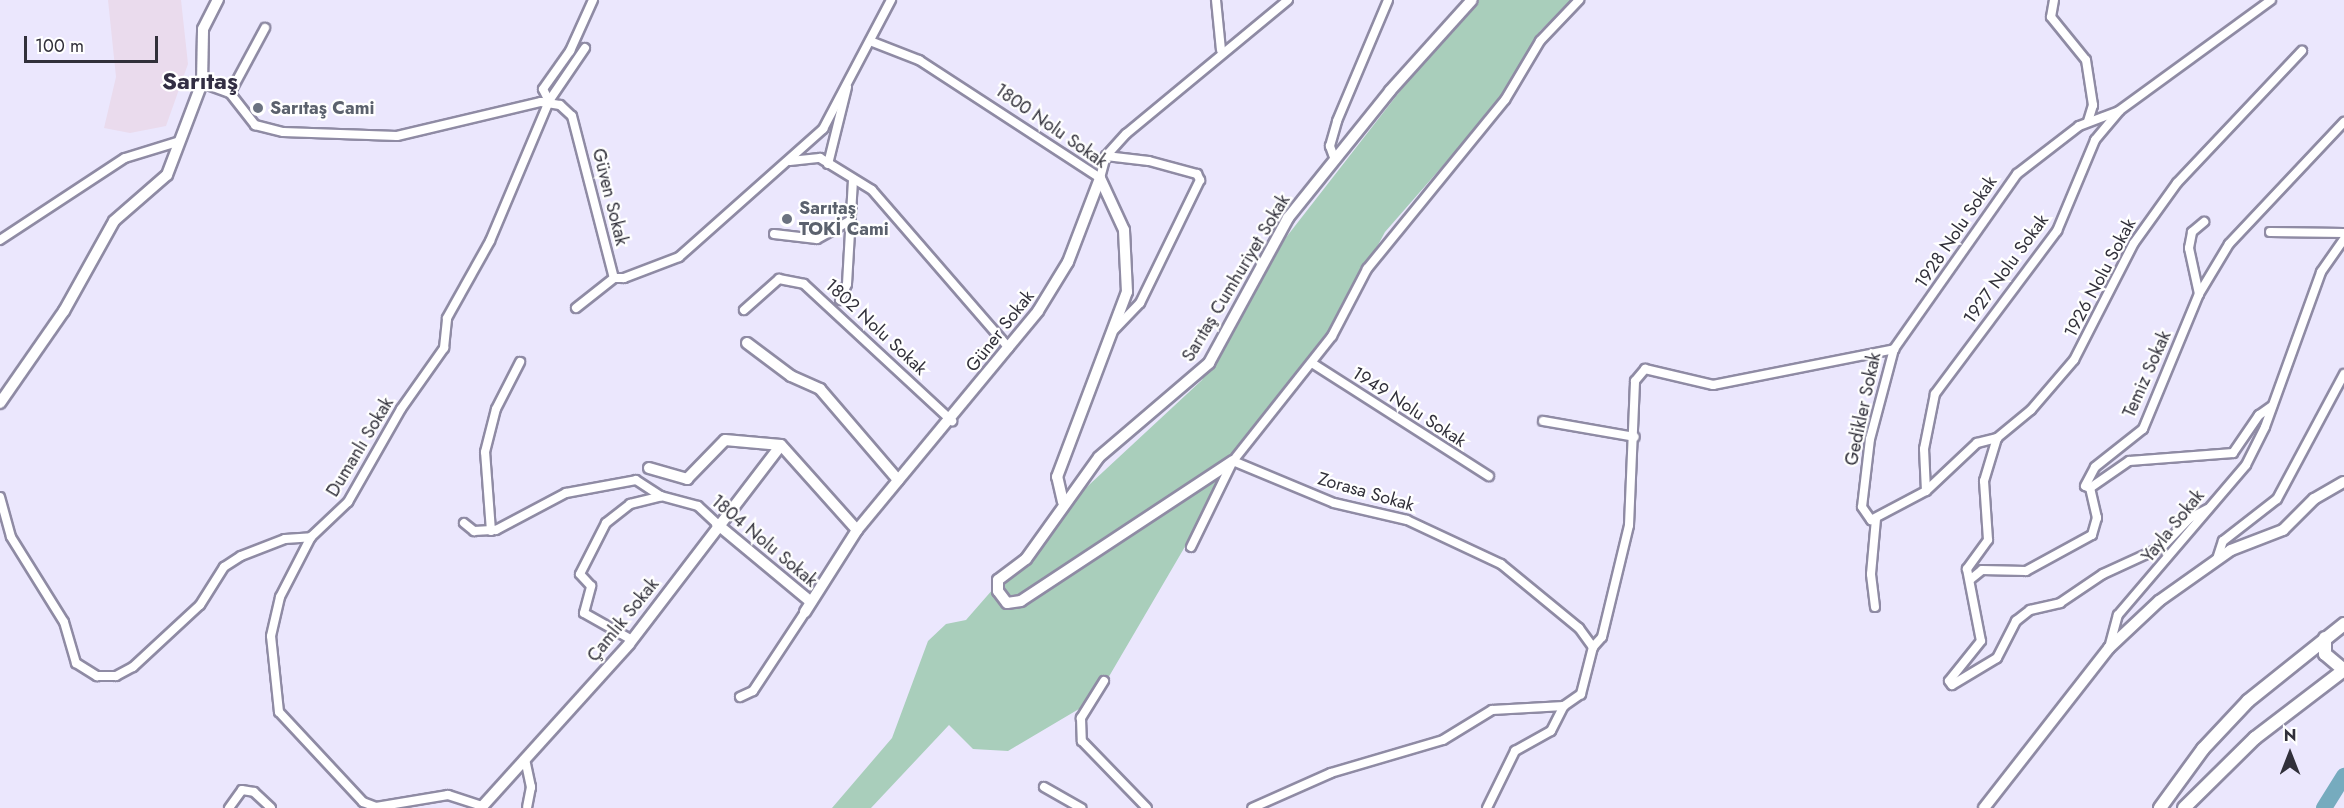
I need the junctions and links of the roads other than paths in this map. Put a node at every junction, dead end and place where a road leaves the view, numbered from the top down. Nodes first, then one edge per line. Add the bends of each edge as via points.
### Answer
1 (218, 0) edge
2 (593, 0) edge
3 (891, 0) edge
4 (1216, 0) edge
5 (1288, 0) edge
6 (1388, 0) edge
7 (1472, 0) edge
8 (1579, 0) edge
9 (2054, 0) edge
10 (2271, 0) edge
11 (265, 28) dead end
12 (870, 41) junction
13 (585, 48) dead end
14 (1221, 50) junction
15 (2302, 51) dead end
16 (202, 83) junction
17 (847, 87) junction
18 (230, 93) junction
19 (549, 101) junction
20 (2119, 111) junction
21 (2088, 121) junction
22 (2344, 123) edge
23 (177, 142) junction
24 (1106, 156) junction
25 (1335, 160) junction
26 (784, 164) junction
27 (828, 164) junction
28 (1100, 178) junction
29 (853, 180) junction
30 (850, 221) junction
31 (2204, 222) dead end
32 (2270, 232) dead end
33 (2344, 232) edge
34 (774, 234) dead end
35 (2344, 239) edge
36 (0, 240) edge
37 (614, 278) junction
38 (2199, 294) junction
39 (840, 300) dead end
40 (576, 308) dead end
41 (744, 310) dead end
42 (1114, 330) junction
43 (747, 342) dead end
44 (1009, 348) junction
45 (1894, 349) junction
46 (520, 362) dead end
47 (1312, 363) junction
48 (2344, 374) edge
49 (0, 403) edge
50 (2272, 406) junction
51 (952, 420) junction
52 (1543, 420) dead end
53 (1635, 437) junction
54 (1997, 438) junction
55 (781, 445) junction
56 (1233, 460) junction
57 (649, 468) dead end
58 (1488, 476) dead end
59 (898, 480) junction
60 (2344, 482) edge
61 (2090, 488) junction
62 (1926, 491) junction
63 (661, 496) junction
64 (0, 497) edge
65 (1063, 502) junction
66 (2208, 509) junction
67 (1876, 519) junction
68 (464, 523) dead end
69 (717, 524) junction
70 (857, 530) junction
71 (491, 531) junction
72 (311, 537) junction
73 (1191, 547) dead end
74 (2217, 559) junction
75 (1971, 579) junction
76 (811, 602) junction
77 (1875, 607) dead end
78 (805, 612) joint
79 (2344, 624) edge
80 (2325, 638) junction
81 (632, 640) junction
82 (1593, 647) junction
83 (2109, 648) junction
84 (2344, 670) edge
85 (1104, 681) dead end
86 (740, 697) dead end
87 (1564, 706) junction
88 (525, 759) junction
89 (1044, 787) dead end
90 (482, 807) edge
91 (527, 807) edge
92 (229, 808) edge
93 (271, 808) edge
94 (1082, 808) edge
95 (1147, 808) edge
96 (1252, 808) edge
97 (1487, 808) edge
98 (1984, 808) edge
99 (2160, 808) edge
100 (2184, 808) edge

1 - 16 street via 203,29
2 - 19 street via 570,51 543,89
3 - 12 street
4 - 14 street
5 - 14 street
6 - 25 street via 1336,121 1330,146
7 - 25 street, Sarıtaş Cumhuriyet Sokak
8 - 47 street via 1540,41 1505,100 1371,263
9 - 21 street via 2051,17 2086,60 2093,105
10 - 20 street, 1927 Nolu Sokak
11 - 18 street
12 - 17 street
12 - 28 street, 1800 Nolu Sokak via 919,60
13 - 19 street, Dumanlı Sokak
14 - 24 street
15 - 54 street, 1926 Nolu Sokak via 2177,183 2134,243 2074,360 2031,410
16 - 18 street
16 - 23 street
17 - 26 street via 823,129
17 - 27 street
18 - 19 street via 263,129 397,136
19 - 37 street, Güven Sokak via 572,116
19 - 72 street, Dumanlı Sokak via 490,241 447,318 444,348 430,375 401,409 348,502
20 - 21 street, 1928 Nolu Sokak
20 - 62 street, 1927 Nolu Sokak via 2095,140 2057,231 1935,394 1924,449
21 - 45 street, 1928 Nolu Sokak via 2009,182
22 - 38 street, Temiz Sokak via 2229,244
23 - 36 street via 125,158
23 - 49 street via 167,175 114,221 54,328
24 - 28 street, Güner Sokak
24 - 42 street via 1149,160 1197,174 1200,180 1140,303
25 - 65 street, Sarıtaş Cumhuriyet Sokak via 1288,218 1209,363 1140,417
26 - 27 street via 807,155
26 - 37 street via 679,256 635,276
27 - 29 street
28 - 42 street, 1800 Nolu Sokak via 1116,205 1128,252 1126,292
28 - 44 street, Güner Sokak via 1068,262
29 - 30 street
29 - 44 street via 884,201
30 - 34 street via 817,239
30 - 39 street via 847,284
31 - 38 street via 2192,232 2189,248
32 - 33 street
35 - 50 street, Yayla Sokak via 2321,272
37 - 40 street
38 - 61 street, Temiz Sokak via 2152,414 2143,429 2088,474 2085,486
41 - 51 street, 1802 Nolu Sokak via 779,279 804,284
42 - 65 street, 1800 Nolu Sokak via 1058,477
43 - 59 street via 791,376 820,389
44 - 51 street, Güner Sokak
45 - 53 street, Gedikler Sokak via 1713,385 1645,369 1635,381
45 - 67 street, Gedikler Sokak via 1870,439 1862,507 1866,517
46 - 71 street via 496,409 485,452
47 - 56 street
47 - 58 street, 1949 Nolu Sokak
48 - 74 street via 2277,499 2223,541
50 - 61 street via 2259,415 2233,453 2129,461
50 - 66 street, Yayla Sokak via 2246,465
51 - 59 street, Güner Sokak
52 - 53 street
53 - 82 street, Gedikler Sokak via 1629,525 1602,637
54 - 62 street via 1977,443
54 - 75 street via 1984,481 1988,540 1971,561
55 - 57 street via 725,440 687,479
55 - 69 street, Çamlık Sokak
55 - 70 street
56 - 65 street, Sarıtaş Cumhuriyet Sokak via 1092,558 1021,602 1007,603 998,591 998,580 1026,559
56 - 73 street
56 - 82 street, Zorasa Sokak via 1334,503 1407,520 1501,564 1579,628
59 - 70 street, Güner Sokak
60 - 74 street via 2314,499 2283,530
61 - 75 street via 2097,518 2092,536 2026,571 1982,570
62 - 67 street
63 - 69 street, 1804 Nolu Sokak via 698,506
63 - 71 street, 1804 Nolu Sokak via 647,483 618,482 566,493
63 - 81 street via 630,504 606,524 580,574 591,586 584,613
64 - 72 street via 11,537 64,622 76,663 82,672 97,676 116,676 133,667 200,605 224,567 285,539
66 - 75 street via 2190,518 2162,547 2103,574 2060,603 2021,616 1996,658 1952,685 1949,681 1981,641
66 - 83 street, Yayla Sokak via 2118,615
67 - 77 street via 1870,574
68 - 71 street via 474,531
69 - 76 street, 1804 Nolu Sokak
69 - 81 street, Çamlık Sokak
70 - 76 street, Güner Sokak
72 - 90 street, Dumanlı Sokak via 280,597 271,636 279,712 363,802 376,807 448,795
74 - 83 street via 2174,588
76 - 78 street, Güner Sokak
78 - 86 street, Güner Sokak via 753,691
79 - 80 main road
80 - 84 main road via 2325,654
80 - 99 main road via 2248,701 2203,749
81 - 88 street, Çamlık Sokak
82 - 87 street via 1581,694
83 - 98 street, Yayla Sokak
84 - 100 main road via 2255,738
85 - 95 street via 1081,718 1082,741
87 - 96 street via 1492,710 1443,740 1331,773
87 - 97 street via 1551,731 1515,751
88 - 90 street, Çamlık Sokak
88 - 91 street via 531,787
89 - 94 street
92 - 93 street via 242,789 255,792

